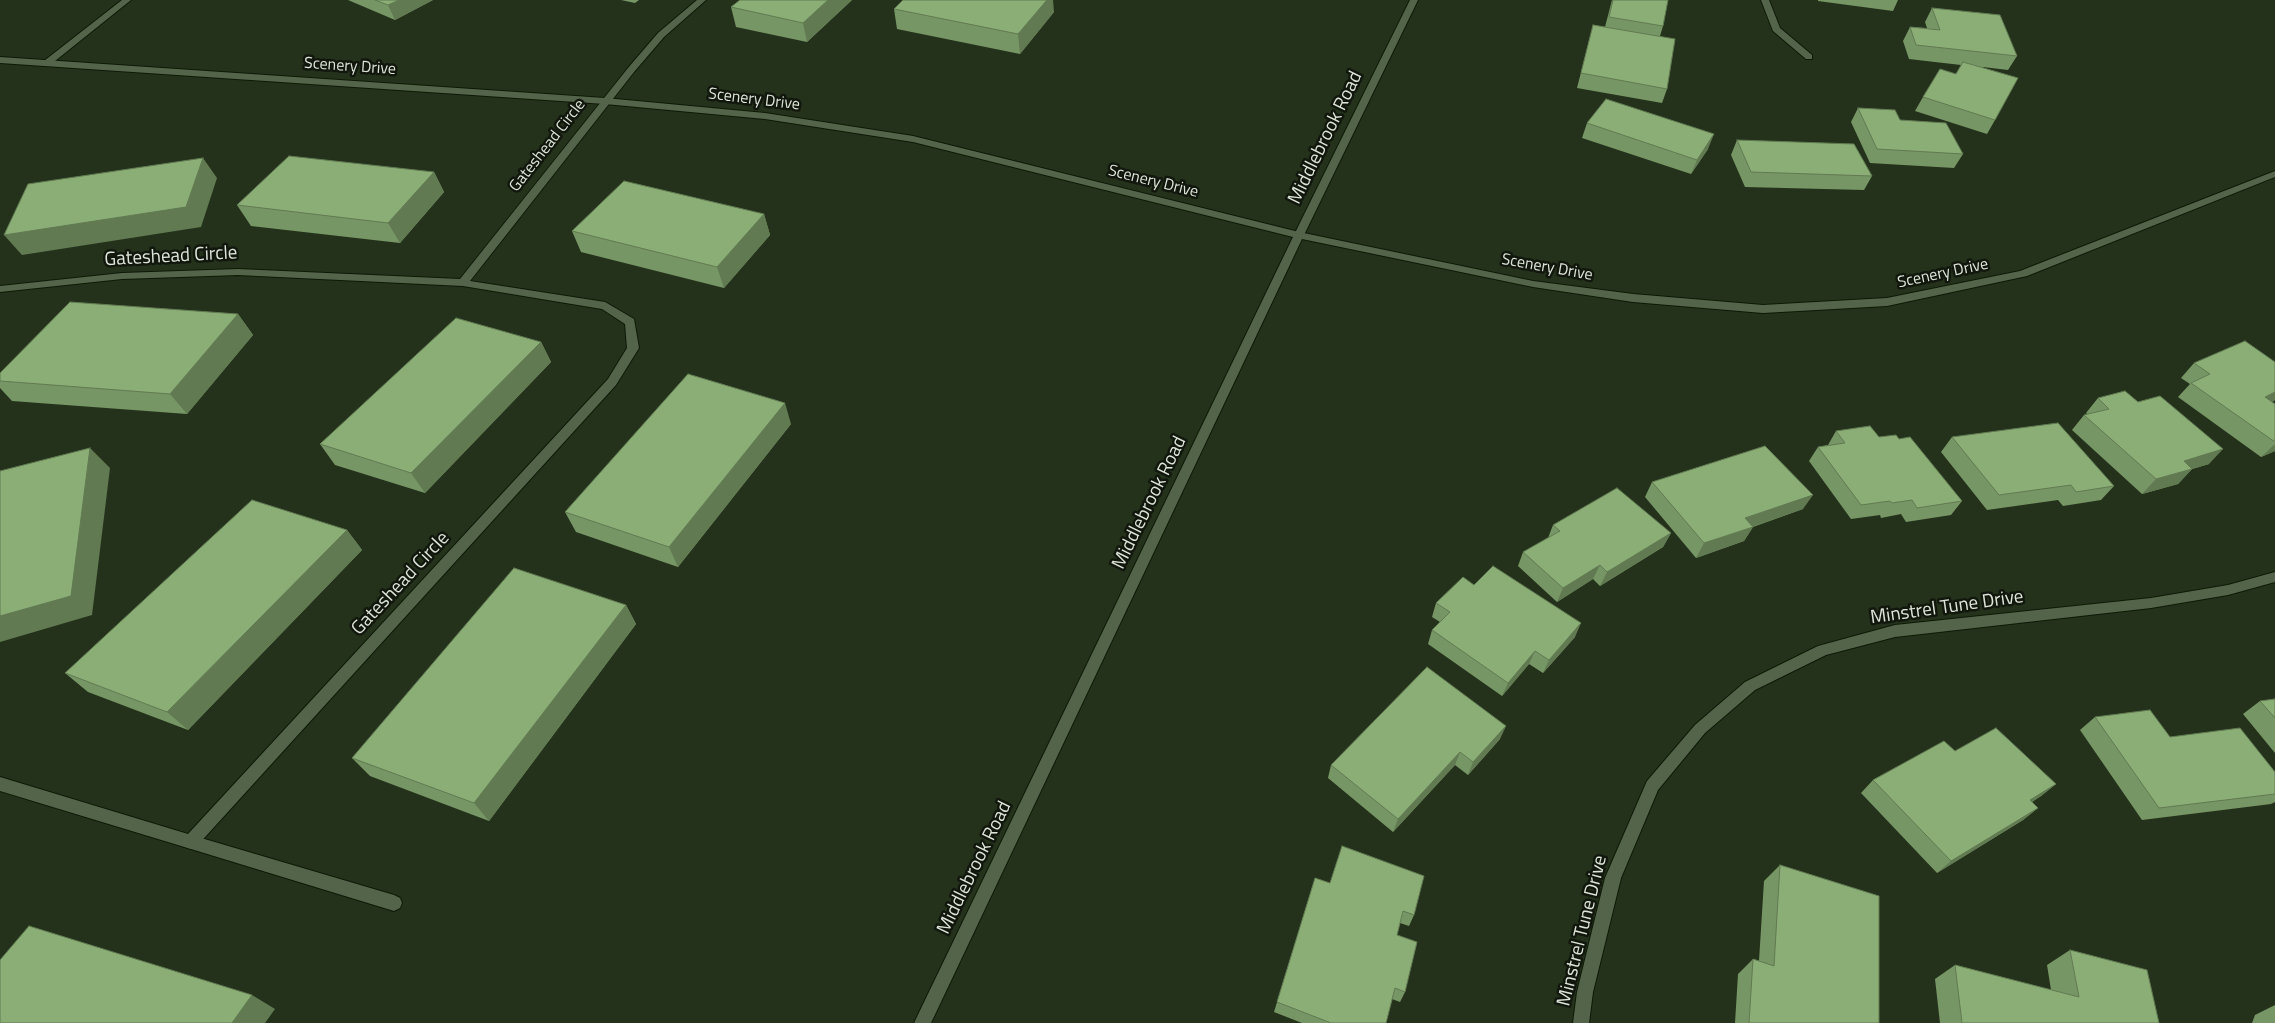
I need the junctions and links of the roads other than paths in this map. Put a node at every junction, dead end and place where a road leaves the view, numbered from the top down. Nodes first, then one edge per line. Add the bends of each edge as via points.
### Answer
1 (127, 0) edge
2 (702, 0) edge
3 (1414, 0) edge
4 (1765, 0) edge
5 (1809, 57) dead end
6 (0, 60) edge
7 (47, 63) junction
8 (605, 101) junction
9 (2275, 174) edge
10 (1299, 235) junction
11 (463, 284) junction
12 (0, 289) edge
13 (2275, 577) edge
14 (0, 784) edge
15 (191, 842) junction
16 (394, 903) dead end
17 (922, 1023) edge
18 (1581, 1023) edge

1 - 7 street
2 - 8 street, Gateshead Circle via 661,35
3 - 10 street, Middlebrook Road
4 - 5 street via 1776,29
6 - 7 street, Scenery Drive
7 - 8 street, Scenery Drive
8 - 10 street, Scenery Drive via 765,116 913,139
8 - 11 street, Gateshead Circle
9 - 10 street, Scenery Drive via 2023,274 1877,302 1763,309 1632,298 1533,284
10 - 17 street, Middlebrook Road
11 - 12 street, Gateshead Circle via 238,272 122,276
11 - 15 street, Gateshead Circle via 604,306 630,322 633,348 612,382
13 - 18 street, Minstrel Tune Drive via 2228,590 2151,604 1895,631 1823,650 1750,686 1700,729 1652,786 1613,878 1585,992
14 - 15 street
15 - 16 street

